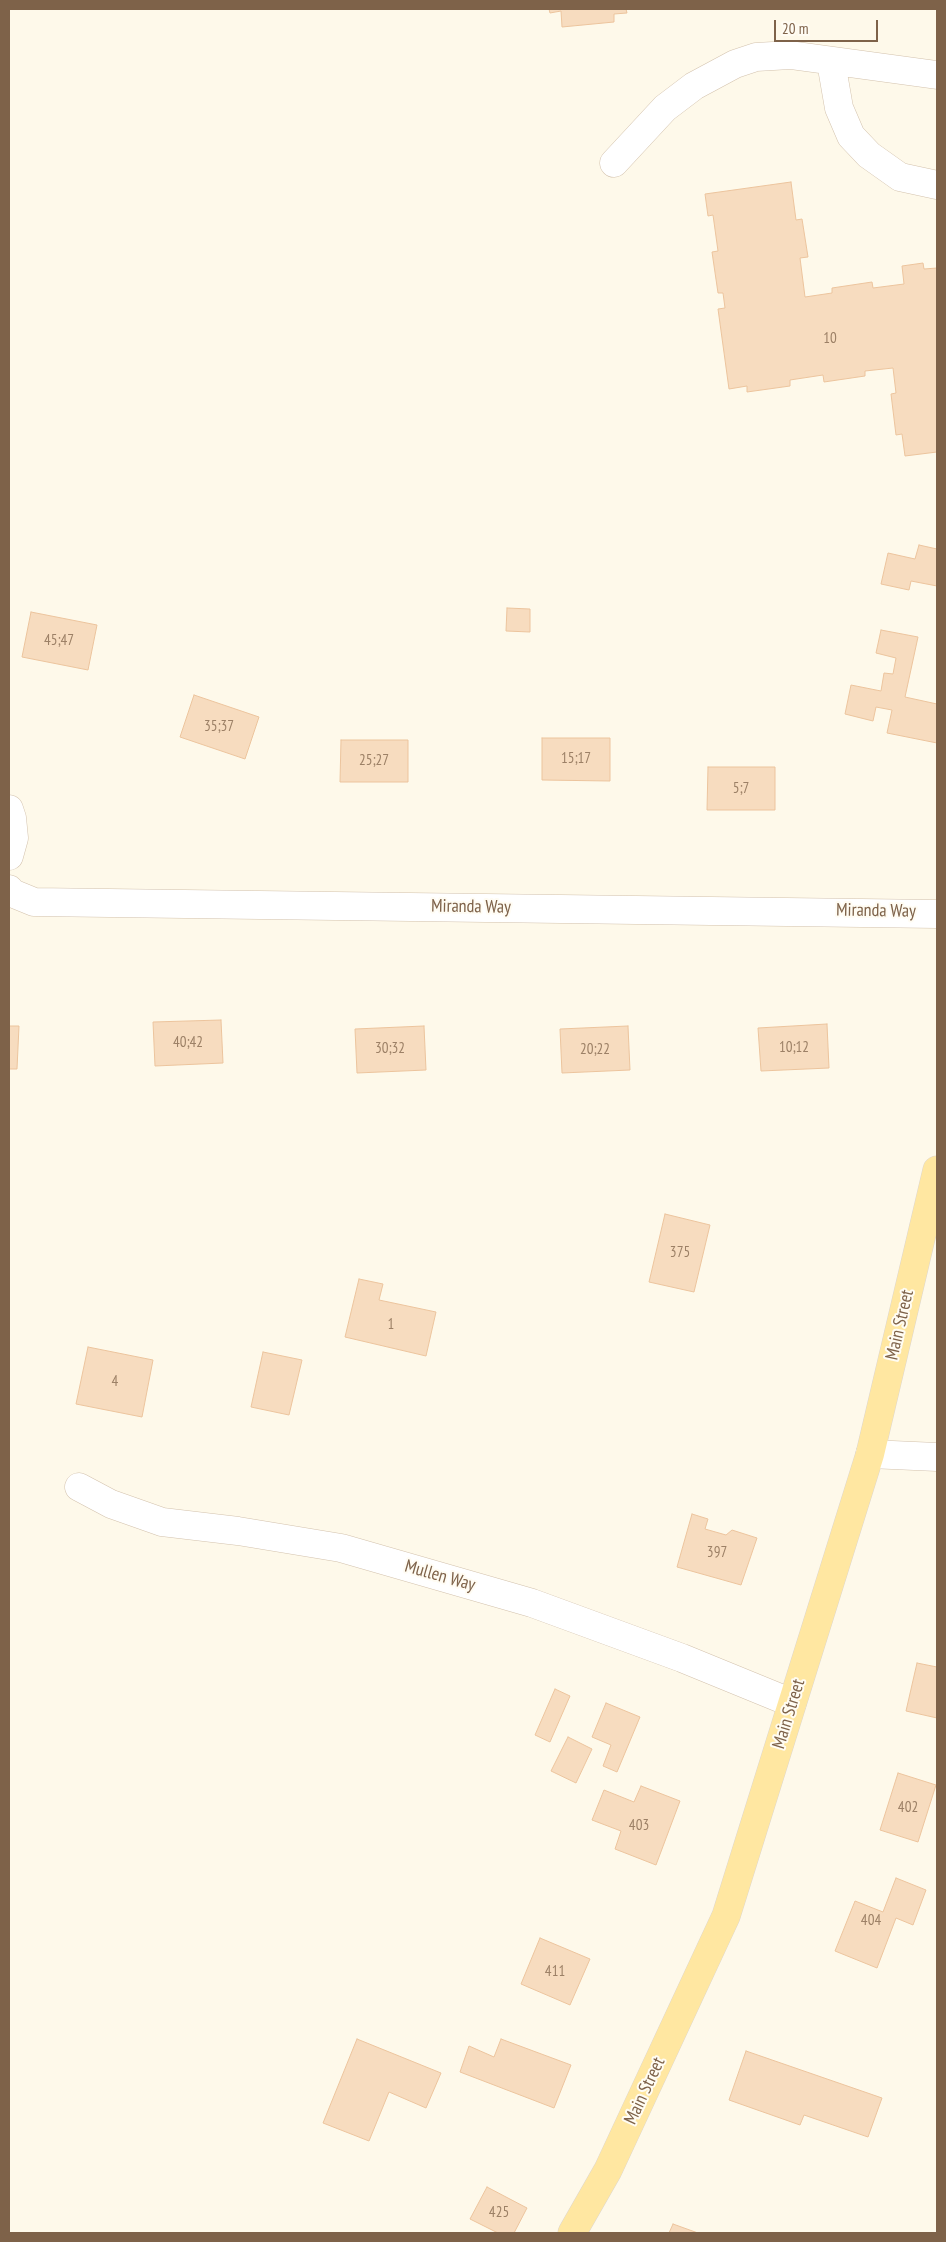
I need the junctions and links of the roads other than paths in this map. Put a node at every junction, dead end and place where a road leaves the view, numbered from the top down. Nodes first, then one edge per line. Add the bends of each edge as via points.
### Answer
1 (831, 62) junction
2 (937, 75) edge
3 (614, 163) dead end
4 (937, 185) edge
5 (9, 809) edge
6 (9, 856) edge
7 (9, 888) edge
8 (937, 914) edge
9 (937, 1170) edge
10 (870, 1454) junction
11 (937, 1457) edge
12 (78, 1487) dead end
13 (792, 1703) junction
14 (572, 2233) edge

1 - 2 street
1 - 3 street via 790,55 756,57 735,64 694,86 665,108
1 - 4 street via 839,108 851,136 900,177
5 - 6 street via 14,838
7 - 8 street, Miranda Way via 12,893 34,902
9 - 10 main road, Main Street
10 - 11 street
10 - 13 main road, Main Street
12 - 13 street, Mullen Way via 110,1504 162,1522 341,1548 532,1603 682,1658
13 - 14 main road, Main Street via 726,1916 608,2170

